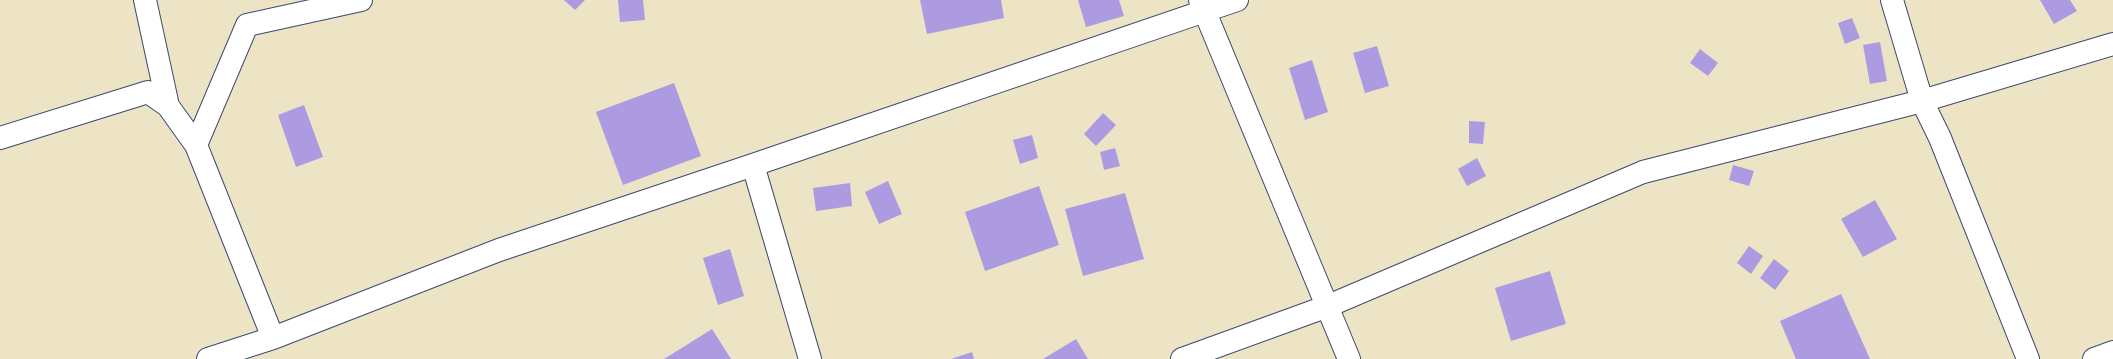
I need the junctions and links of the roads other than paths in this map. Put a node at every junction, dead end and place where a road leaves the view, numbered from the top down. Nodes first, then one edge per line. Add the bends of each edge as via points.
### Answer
1 (145, 0) edge
2 (361, 0) edge
3 (1237, 0) edge
4 (1892, 0) edge
5 (1202, 6) edge
6 (2113, 44) edge
7 (1922, 101) junction
8 (168, 106) junction
9 (0, 138) edge
10 (196, 145) junction
11 (753, 165) junction
12 (1328, 306) junction
13 (273, 338) junction
14 (2113, 352) edge
15 (208, 359) edge
16 (810, 359) edge
17 (1182, 359) edge
18 (1349, 359) edge
19 (2028, 359) edge
20 (2094, 359) edge

1 - 8 street
2 - 10 street via 247,25
3 - 5 street
4 - 7 street
5 - 11 street
5 - 12 street
6 - 7 street
7 - 12 street via 1643,172
7 - 19 street via 1940,138
8 - 9 street via 148,92
8 - 10 street
10 - 13 street
11 - 13 street via 499,250
11 - 16 street
12 - 17 street
12 - 18 street
13 - 15 street
14 - 20 street

